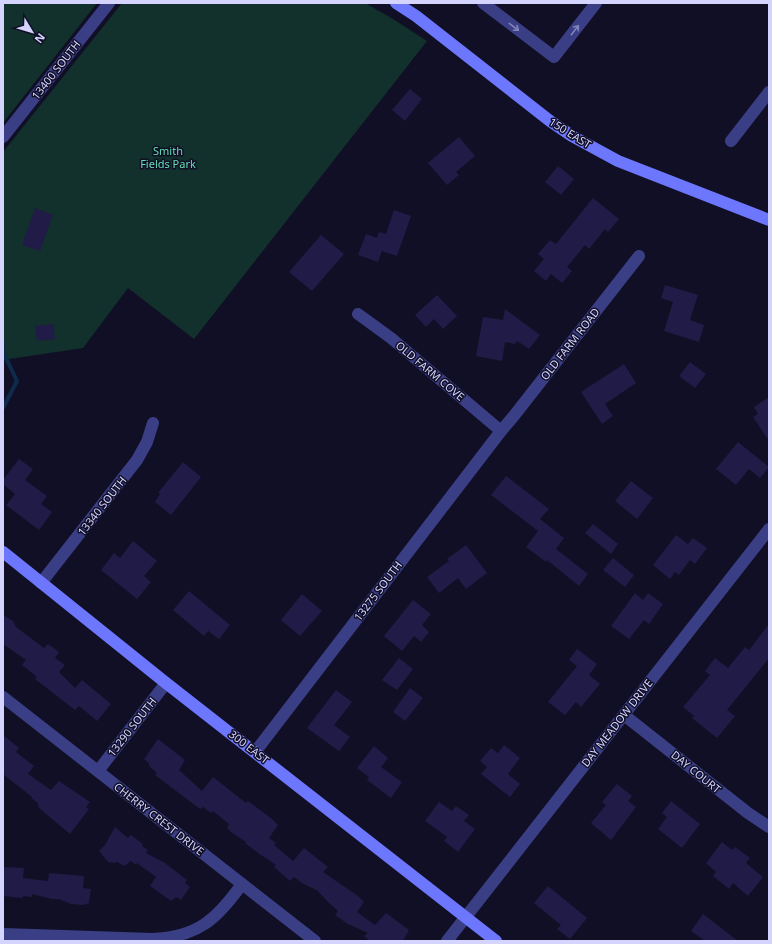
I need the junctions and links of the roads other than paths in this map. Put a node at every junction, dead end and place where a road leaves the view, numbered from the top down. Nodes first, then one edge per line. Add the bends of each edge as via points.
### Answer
1 (108, 3) edge
2 (396, 3) edge
3 (596, 3) edge
4 (486, 4) edge
5 (769, 92) edge
6 (3, 137) edge
7 (731, 142) dead end
8 (769, 220) edge
9 (638, 256) dead end
10 (358, 314) dead end
11 (153, 423) dead end
12 (501, 431) junction
13 (769, 529) edge
14 (3, 552) edge
15 (42, 583) junction
16 (166, 683) junction
17 (3, 697) edge
18 (624, 714) junction
19 (255, 752) junction
20 (98, 771) junction
21 (769, 827) edge
22 (242, 884) junction
23 (466, 918) junction
24 (3, 934) edge
25 (315, 941) edge
26 (447, 941) edge
27 (496, 941) edge

1 - 6 street, 13400 SOUTH
2 - 8 main road, 150 EAST via 572,136 618,161
4 -> 3 street via 554,57
5 - 7 street
9 - 12 street, OLD FARM ROAD
10 - 12 street, OLD FARM COVE via 391,338
11 - 15 street, 13340 SOUTH via 138,460
12 - 19 street, 13275 SOUTH
13 - 18 street, DAY MEADOW DRIVE
14 - 15 main road, 300 EAST
15 - 16 main road, 300 EAST
16 - 19 main road, 300 EAST
16 - 20 street, 13290 SOUTH
17 - 20 street, CHERRY CREST DRIVE
18 - 21 street, DAY COURT
18 - 23 street, DAY MEADOW DRIVE
19 - 23 main road, 300 EAST
20 - 22 street, CHERRY CREST DRIVE
22 - 24 street via 215,917 196,929 175,936 152,939
22 - 25 street, CHERRY CREST DRIVE
23 - 26 street, DAY MEADOW DRIVE
23 - 27 main road, 300 EAST

